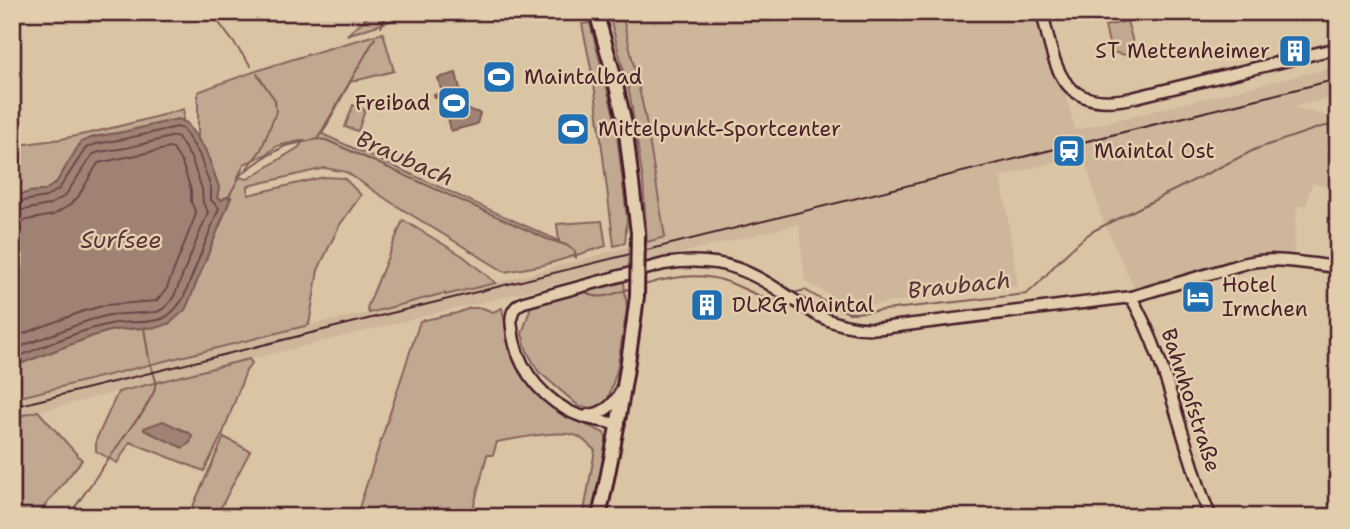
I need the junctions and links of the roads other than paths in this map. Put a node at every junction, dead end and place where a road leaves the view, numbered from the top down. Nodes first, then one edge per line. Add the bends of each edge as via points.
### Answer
1 (596, 12) edge
2 (1042, 12) edge
3 (1338, 48) edge
4 (1338, 267) edge
5 (1131, 296) junction
6 (626, 380) junction
7 (580, 415) junction
8 (619, 424) junction
9 (599, 517) edge
10 (1211, 517) edge

1 - 6 main road, bridge via 623,114 638,233 637,296
2 - 3 street via 1060,76 1083,96 1097,100 1122,100
4 - 5 street via 1253,261
5 - 7 street via 866,328 817,315 732,266 704,261 664,264 515,307 511,326 525,370 551,399
5 - 10 street, Bahnhofstraße via 1157,353
6 - 7 street via 610,407 596,415
6 - 8 main road
7 - 8 street
8 - 9 main road

